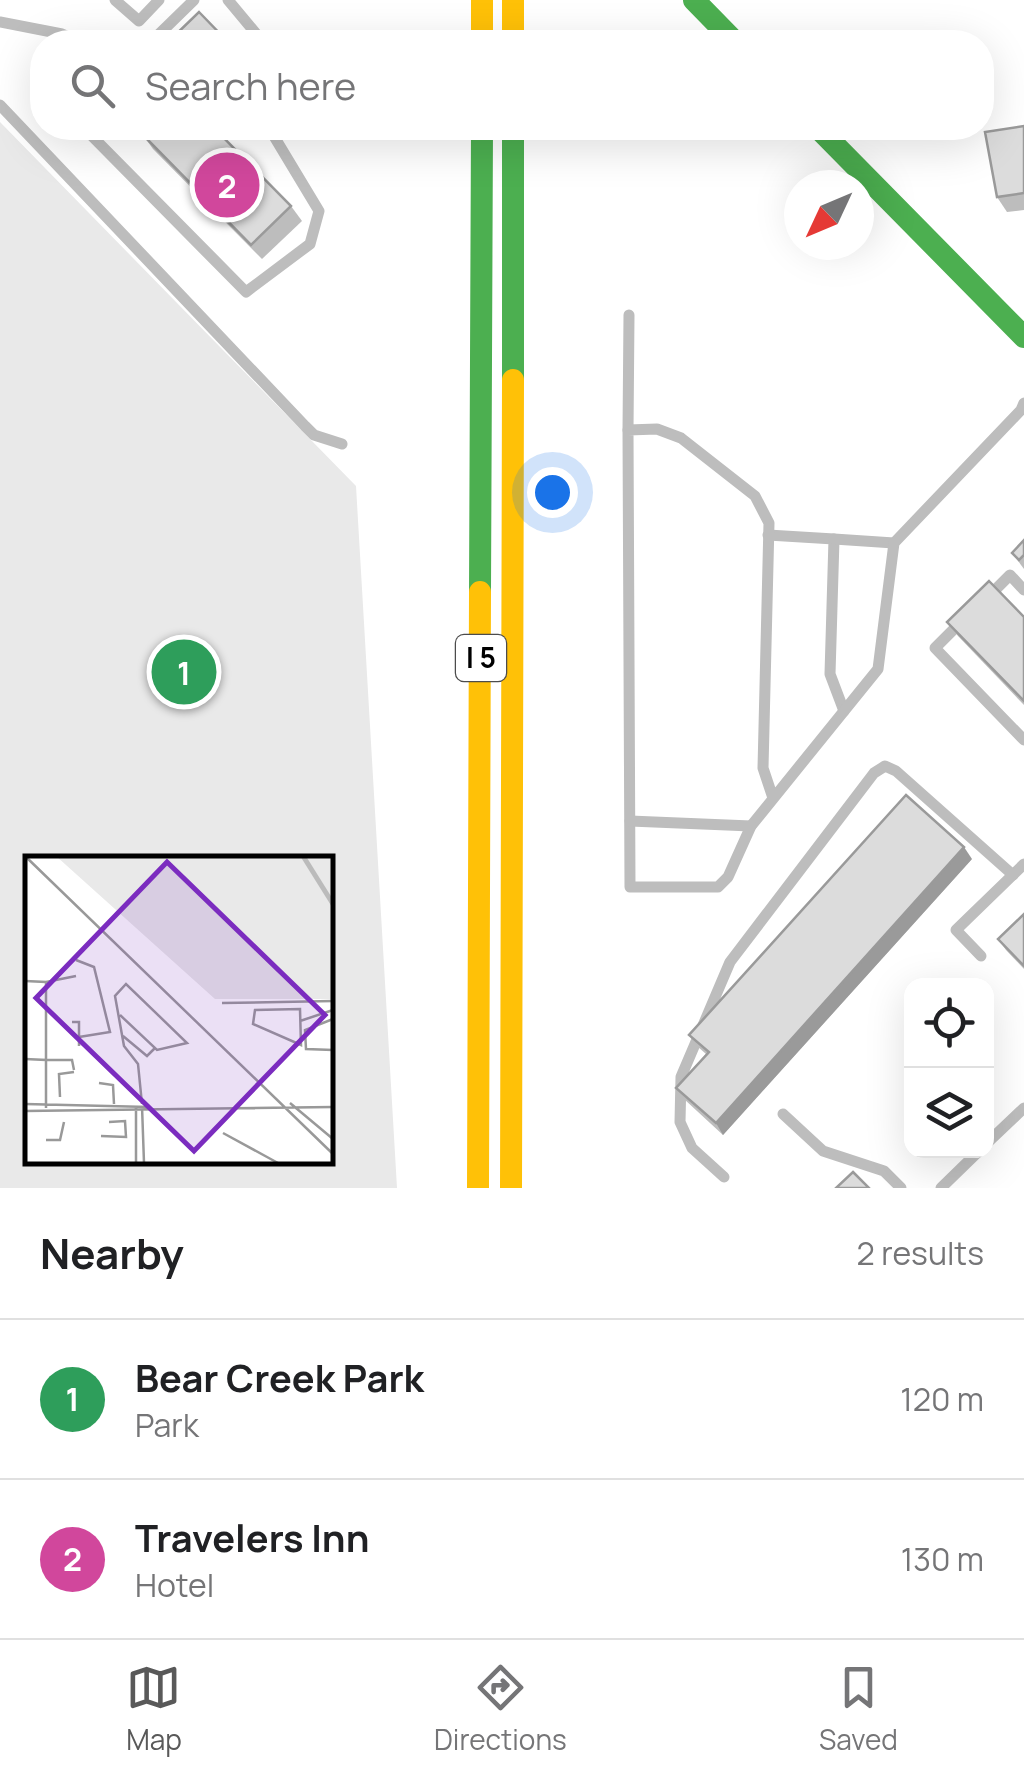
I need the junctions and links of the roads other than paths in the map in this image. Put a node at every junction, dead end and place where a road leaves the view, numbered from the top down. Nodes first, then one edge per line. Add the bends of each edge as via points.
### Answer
1 (115, 0) edge
2 (159, 0) edge
3 (194, 0) edge
4 (228, 0) edge
5 (482, 0) edge
6 (514, 0) edge
7 (694, 0) edge
8 (0, 22) edge
9 (41, 30) edge
10 (163, 30) edge
11 (253, 30) edge
12 (482, 30) edge
13 (513, 30) edge
14 (724, 30) edge
15 (0, 105) edge
16 (30, 137) edge
17 (33, 140) edge
18 (96, 140) edge
19 (276, 140) edge
20 (482, 140) edge
21 (513, 140) edge
22 (830, 140) edge
23 (629, 315) dead end
24 (1024, 338) edge
25 (1023, 407) edge
26 (628, 430) junction
27 (342, 444) dead end
28 (768, 535) junction
29 (834, 538) junction
30 (894, 544) junction
31 (1024, 590) edge
32 (844, 711) junction
33 (1024, 740) edge
34 (774, 798) junction
35 (630, 821) junction
36 (751, 826) junction
37 (1024, 864) edge
38 (1013, 875) junction
39 (982, 956) dead end
40 (1024, 1108) edge
41 (783, 1114) dead end
42 (994, 1136) edge
43 (972, 1158) edge
44 (724, 1177) dead end
45 (478, 1188) edge
46 (511, 1188) edge
47 (901, 1188) edge
48 (942, 1188) edge

1 - 2 lane via 138,22
3 - 10 lane
4 - 11 lane
5 - 12 main road
6 - 13 main road
7 - 14 main road
8 - 9 lane
15 - 16 lane
17 - 27 lane via 314,435
18 - 19 lane via 246,292 310,244 318,210
20 - 45 main road, I 5
21 - 46 main road, I 5
22 - 24 main road
23 - 26 lane
25 - 30 lane
26 - 28 lane via 657,429 681,438 755,496
26 - 35 lane
28 - 29 lane
28 - 34 lane via 764,768
29 - 30 lane
29 - 32 lane via 830,674
30 - 32 lane via 878,668
31 - 33 lane via 1010,576 934,648
32 - 34 lane
34 - 36 lane
35 - 36 lane
35 - 36 lane via 630,887 718,888
37 - 38 lane
38 - 39 lane via 956,930
38 - 44 lane via 896,771 885,766 874,773 730,962 681,1078 680,1122 692,1148
40 - 42 lane
41 - 47 lane via 823,1151 884,1171
43 - 48 lane

